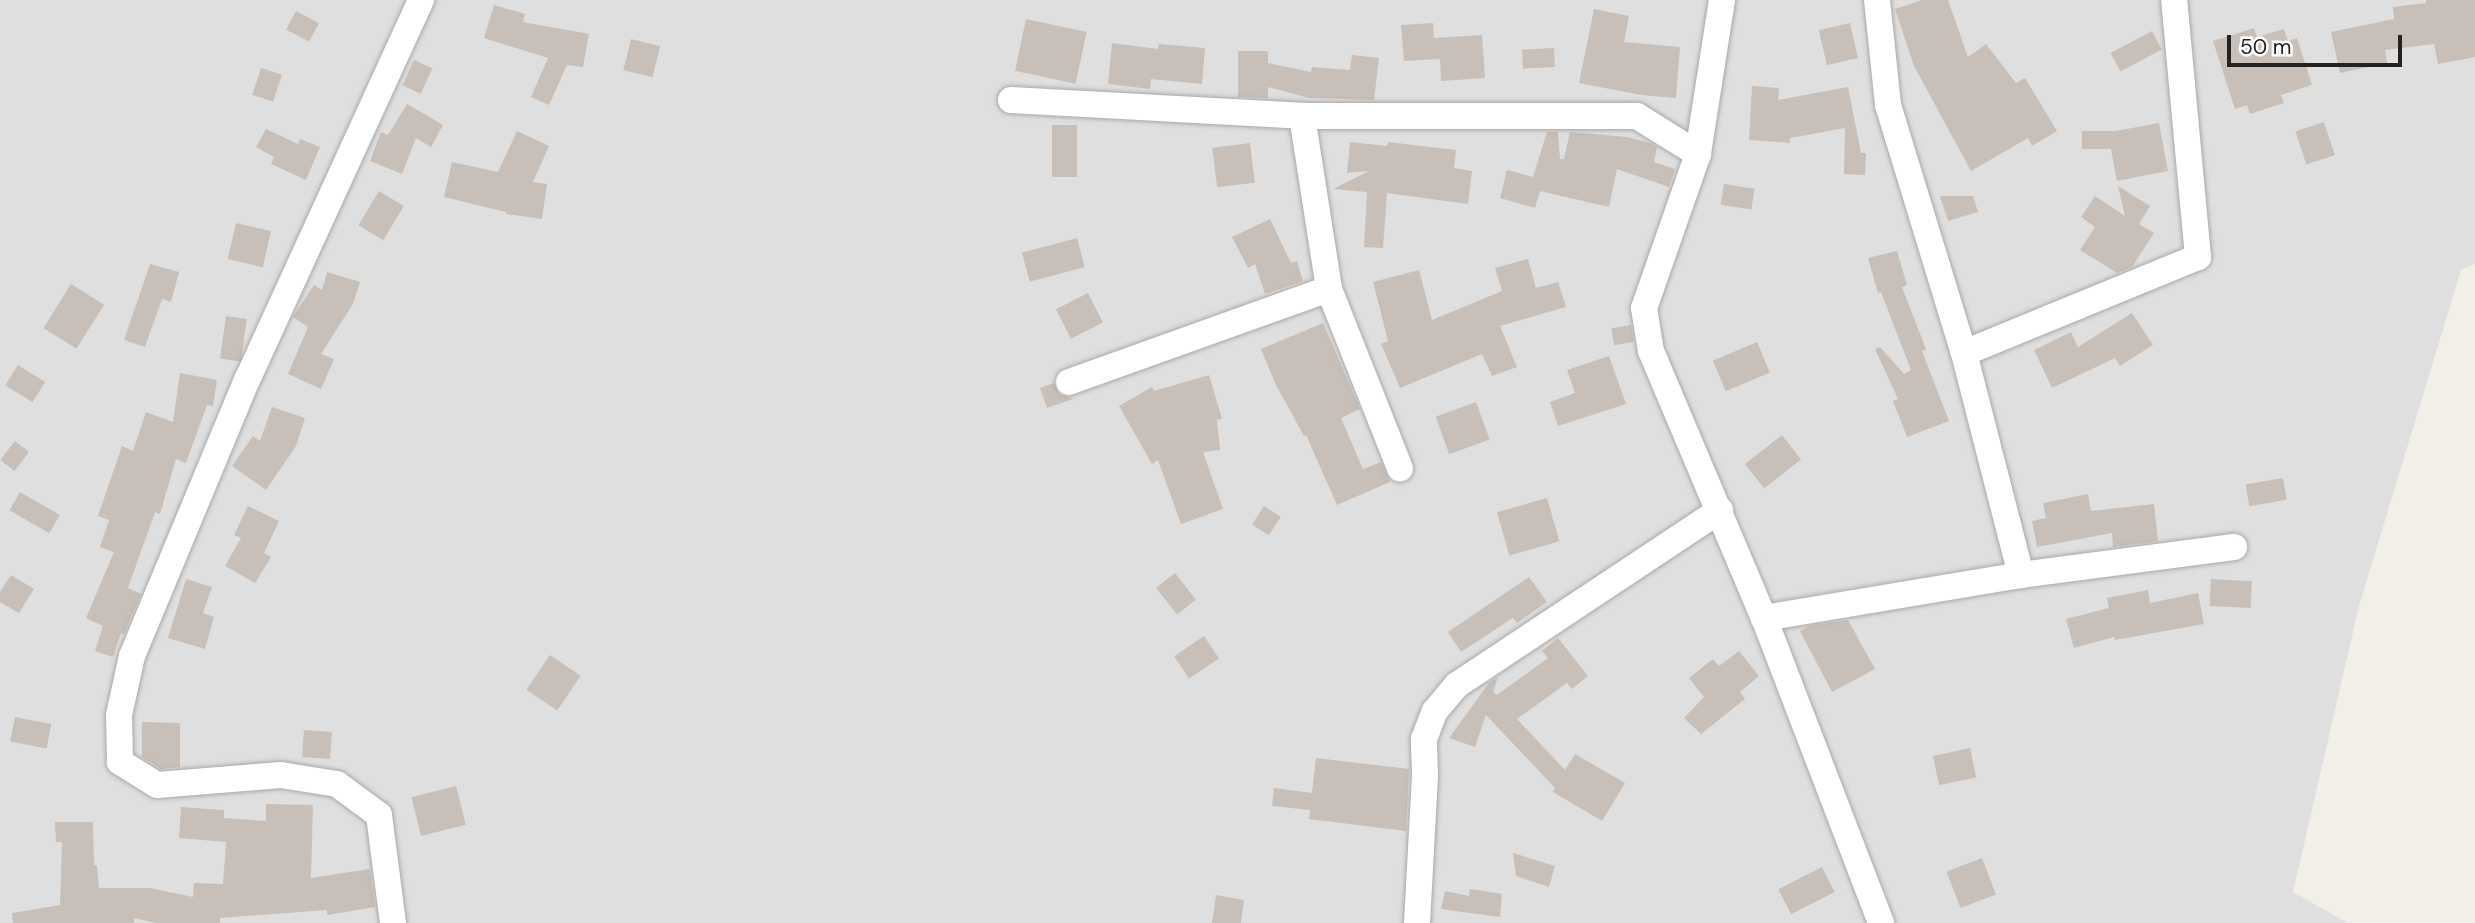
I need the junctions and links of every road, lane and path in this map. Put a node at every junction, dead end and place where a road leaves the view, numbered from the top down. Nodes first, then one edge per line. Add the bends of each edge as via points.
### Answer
1 (421, 0) edge
2 (1722, 0) edge
3 (1877, 0) edge
4 (2174, 0) edge
5 (1011, 100) dead end
6 (1302, 116) junction
7 (1698, 154) junction
8 (1329, 289) junction
9 (1964, 353) junction
10 (1069, 382) dead end
11 (1400, 468) dead end
12 (1720, 510) junction
13 (2234, 547) dead end
14 (2021, 575) junction
15 (1763, 618) junction
16 (393, 923) edge
17 (1417, 923) edge
18 (1881, 923) edge

1 - 16 street via 248,378 132,656 119,715 120,762 156,785 281,775 337,784 379,815
2 - 7 street
3 - 9 street via 1888,106
4 - 9 street via 2198,257
5 - 6 street
6 - 7 street via 1637,116
6 - 8 street
7 - 12 street via 1644,308 1651,351
8 - 10 street
8 - 11 street
9 - 14 street
12 - 15 street
12 - 17 street via 1457,685 1435,711 1424,739
13 - 14 street
14 - 15 street
15 - 18 street

